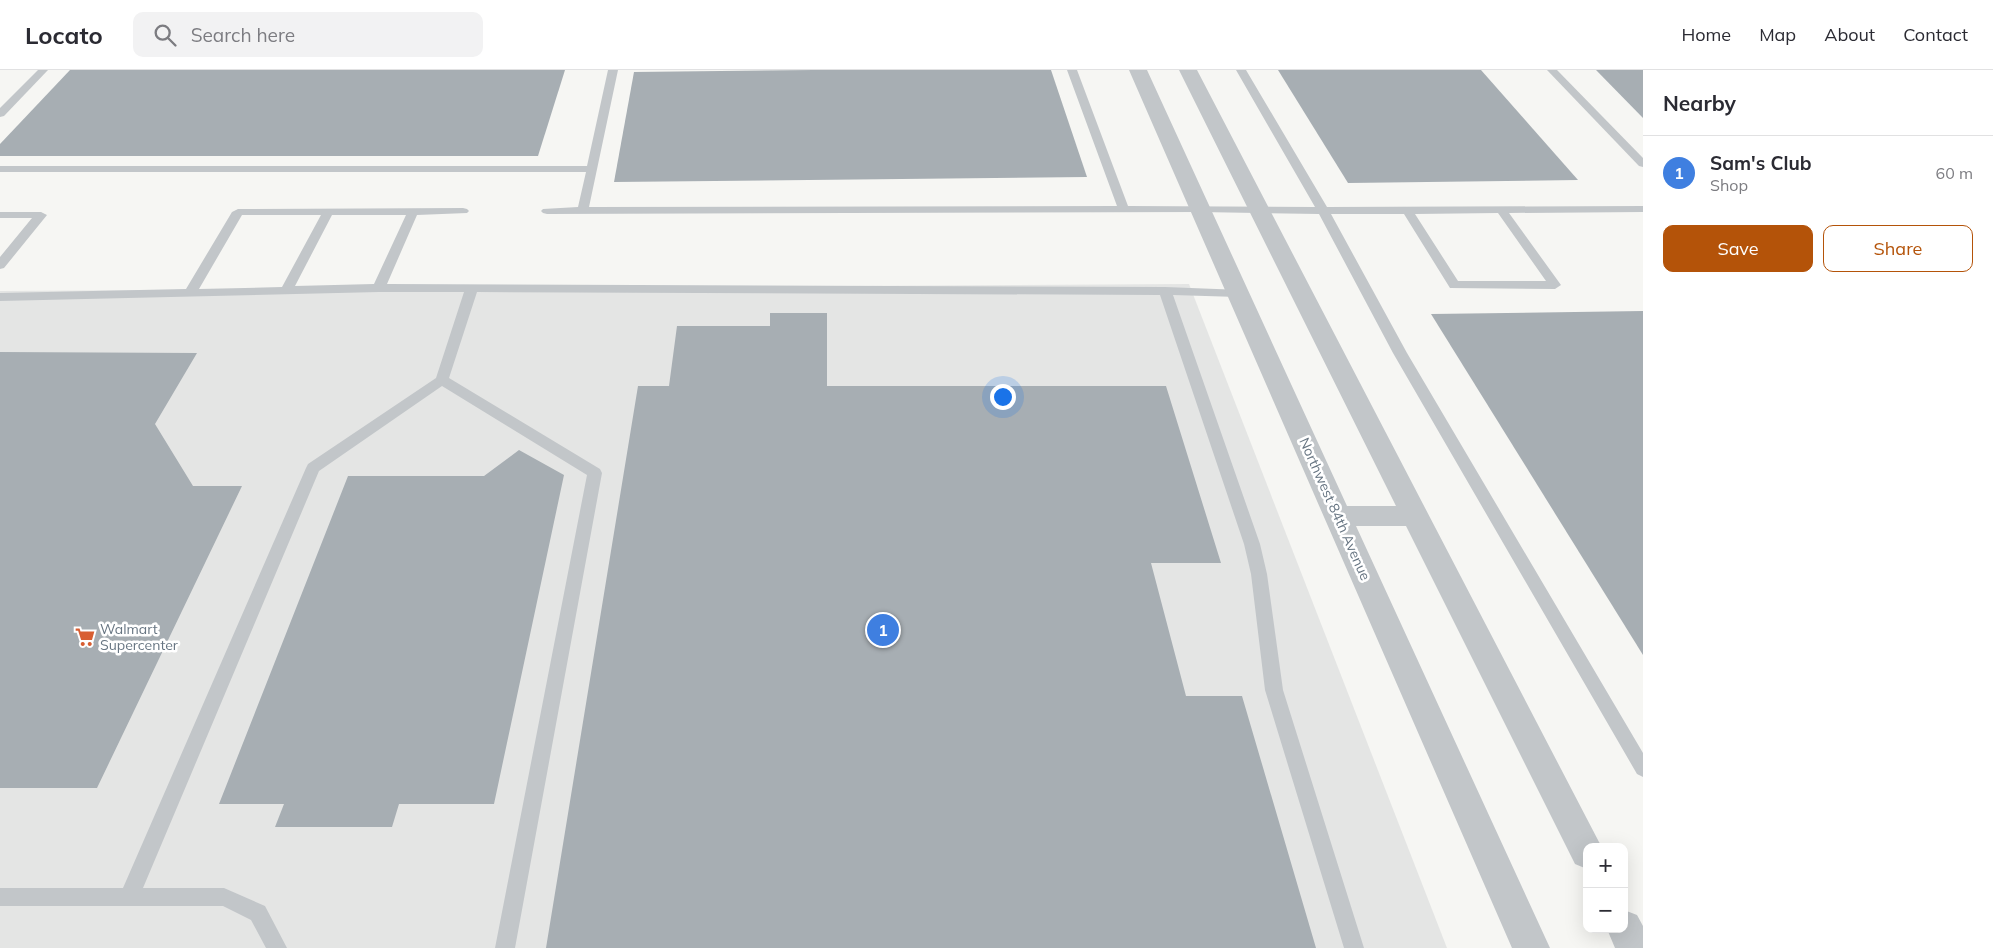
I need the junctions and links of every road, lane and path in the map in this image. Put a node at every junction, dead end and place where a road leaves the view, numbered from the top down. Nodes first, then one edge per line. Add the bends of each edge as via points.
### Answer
1 (43, 70) edge
2 (613, 70) edge
3 (1072, 70) edge
4 (1138, 70) edge
5 (1188, 70) edge
6 (1241, 70) edge
7 (1552, 70) edge
8 (0, 114) edge
9 (1643, 164) edge
10 (0, 169) edge
11 (592, 169) junction
12 (1124, 209) junction
13 (1200, 209) junction
14 (1643, 209) edge
15 (583, 210) junction
16 (1501, 210) junction
17 (413, 211) junction
18 (463, 211) dead end
19 (548, 211) dead end
20 (1323, 211) junction
21 (1408, 211) junction
22 (328, 212) junction
23 (1260, 212) junction
24 (0, 215) edge
25 (2, 261) edge
26 (379, 288) junction
27 (287, 289) junction
28 (471, 290) junction
29 (1165, 291) junction
30 (190, 293) junction
31 (1238, 293) junction
32 (0, 296) edge
33 (442, 380) junction
34 (1338, 516) junction
35 (1414, 516) junction
36 (1643, 769) edge
37 (1583, 845) edge
38 (0, 897) edge
39 (129, 897) junction
40 (1627, 933) edge
41 (277, 948) edge
42 (505, 948) edge
43 (1354, 948) edge
44 (1531, 948) edge
45 (1635, 948) edge

1 - 8 lane
2 - 11 lane
3 - 12 lane
4 - 13 street, Northwest 84th Avenue
5 - 23 street
6 - 20 lane
7 - 9 lane
10 - 11 lane
11 - 15 lane
12 - 13 lane
12 - 15 lane
13 - 23 lane
13 - 31 street, Northwest 84th Avenue
14 - 16 lane
15 - 19 lane
16 - 21 lane
16 - 21 lane via 1556,285 1454,285
17 - 18 lane
17 - 22 lane
17 - 26 lane
20 - 21 lane
20 - 23 lane
20 - 36 lane via 1400,354
22 - 27 lane
22 - 30 lane via 238,212
23 - 35 street
24 - 25 lane via 41,215
26 - 27 lane
26 - 28 lane
27 - 30 lane
28 - 29 lane
28 - 33 lane
29 - 31 lane
29 - 43 lane via 1252,544 1274,690
30 - 32 lane
31 - 34 street, Northwest 84th Avenue
33 - 39 lane via 312,468
33 - 42 lane via 595,473
34 - 35 street
34 - 44 street, Northwest 84th Avenue
35 - 37 street
38 - 39 lane
39 - 41 lane via 224,897 258,913
40 - 45 street

